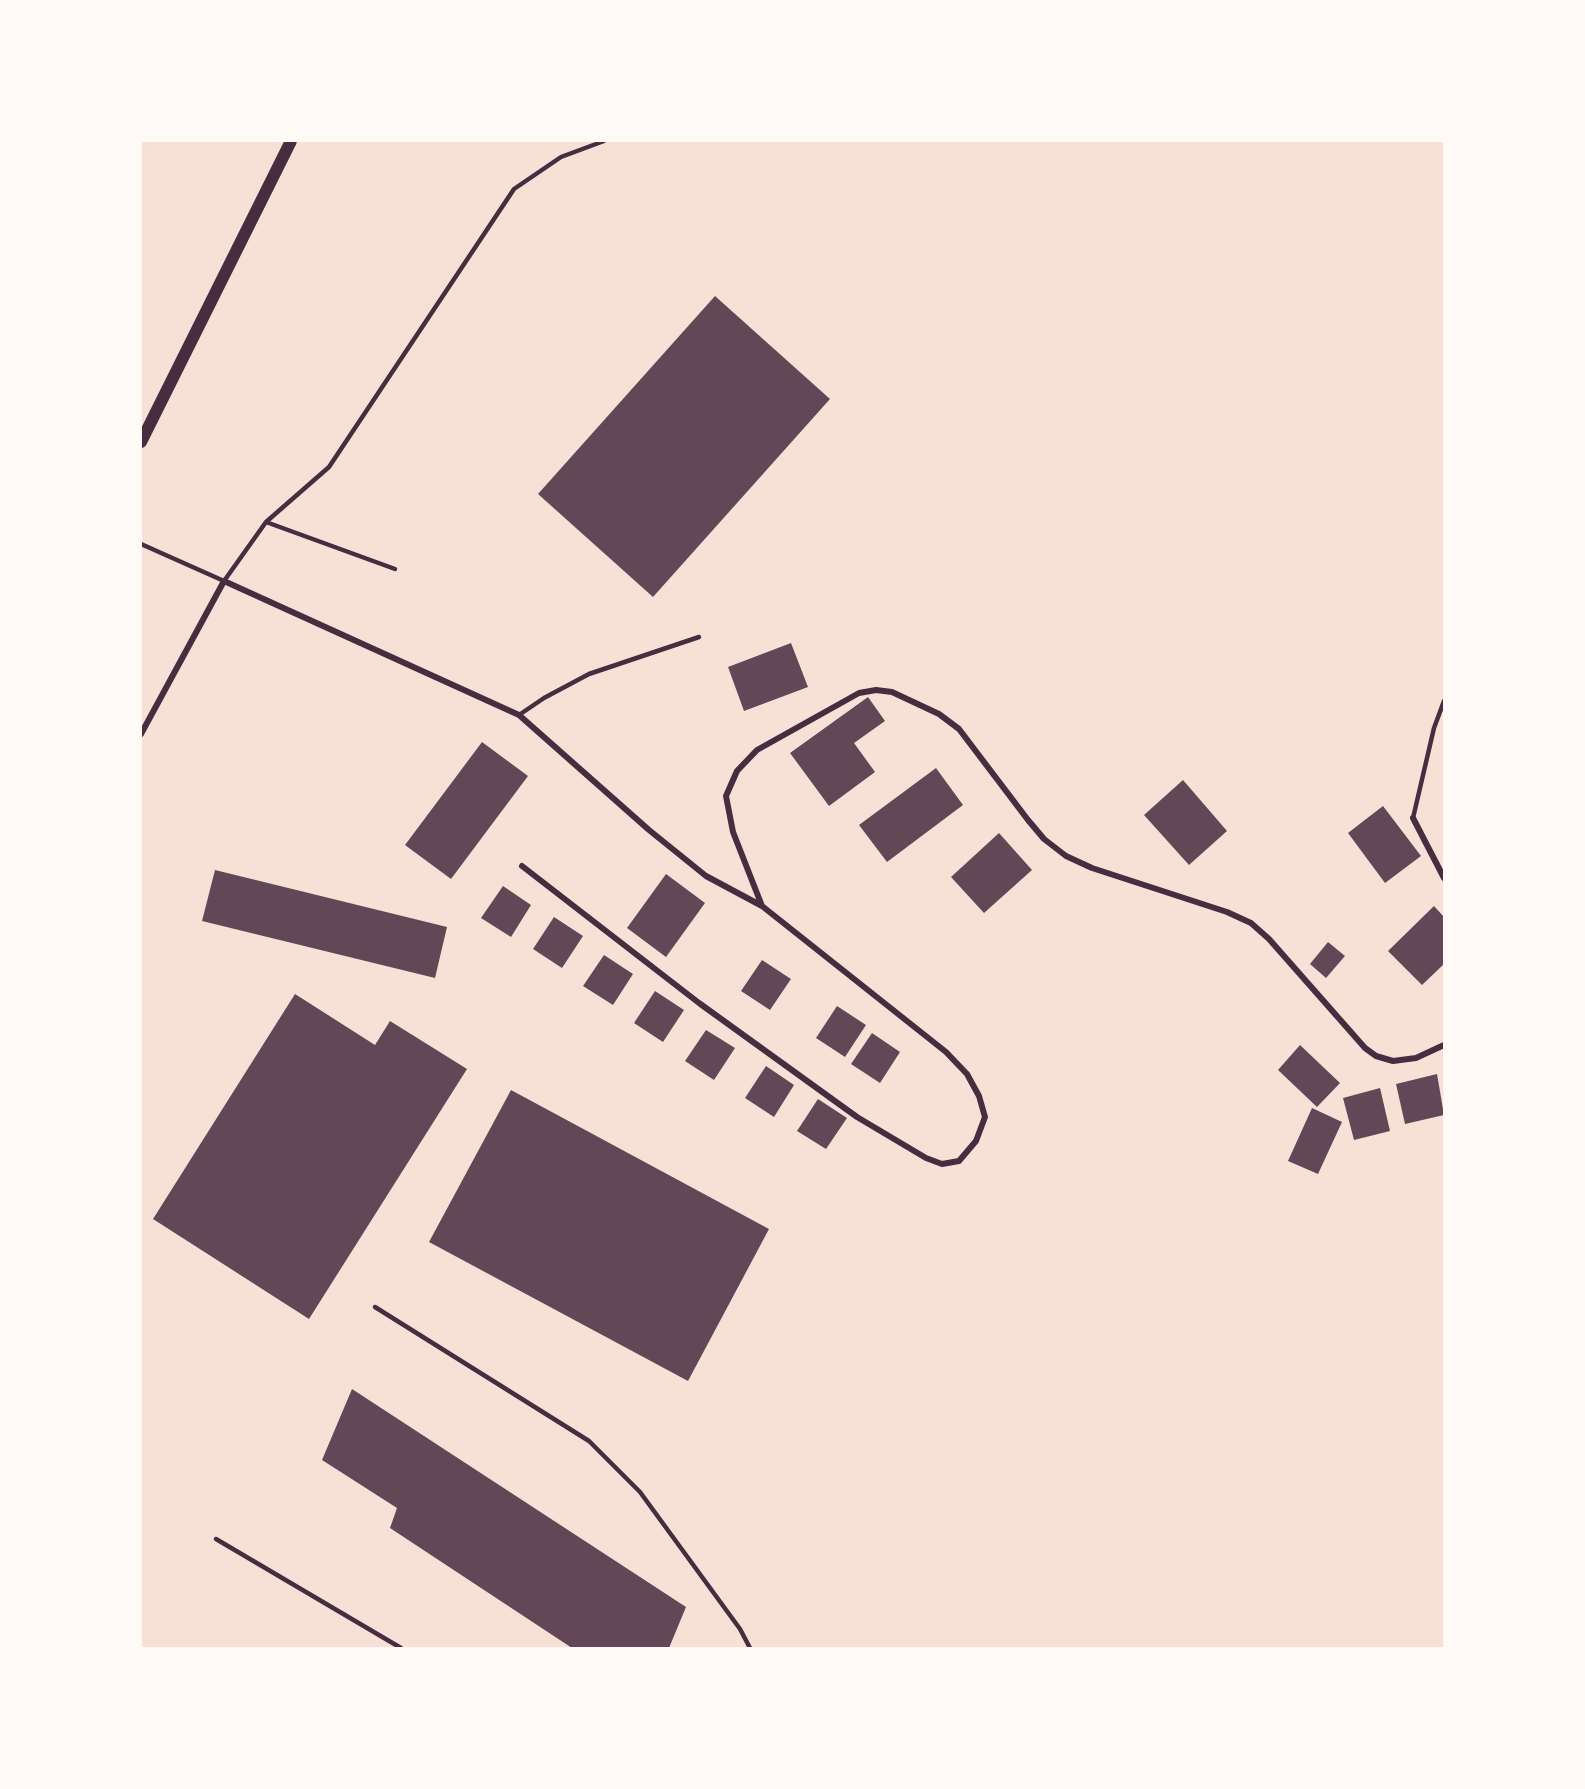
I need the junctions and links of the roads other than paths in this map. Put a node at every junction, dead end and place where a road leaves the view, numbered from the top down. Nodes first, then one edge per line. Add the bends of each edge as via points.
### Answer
1 (291, 141) edge
2 (604, 141) edge
3 (141, 442) edge
4 (266, 522) junction
5 (141, 544) edge
6 (394, 569) dead end
7 (224, 581) junction
8 (699, 637) dead end
9 (1444, 701) edge
10 (519, 715) junction
11 (141, 734) edge
12 (1413, 818) joint
13 (522, 866) dead end
14 (1444, 878) edge
15 (762, 906) junction
16 (1444, 1045) edge
17 (375, 1307) dead end
18 (216, 1539) dead end
19 (402, 1648) edge
20 (750, 1648) edge

1 - 3 main road
2 - 4 lane via 561,157 514,189 329,467
4 - 6 lane
4 - 7 lane
5 - 7 lane
7 - 10 street
7 - 11 street
8 - 10 lane via 589,674
9 - 12 lane
10 - 15 street via 706,876
12 - 14 street
13 - 15 street via 699,1003 857,1117 926,1158 942,1164 959,1161 976,1141 985,1117 967,1074 946,1052
15 - 16 street via 733,832 726,796 737,771 757,750 859,693 892,692 939,714 959,729 1044,839 1066,856 1251,923 1376,1056 1393,1061 1416,1058
17 - 20 lane via 589,1441 640,1492
18 - 19 lane

